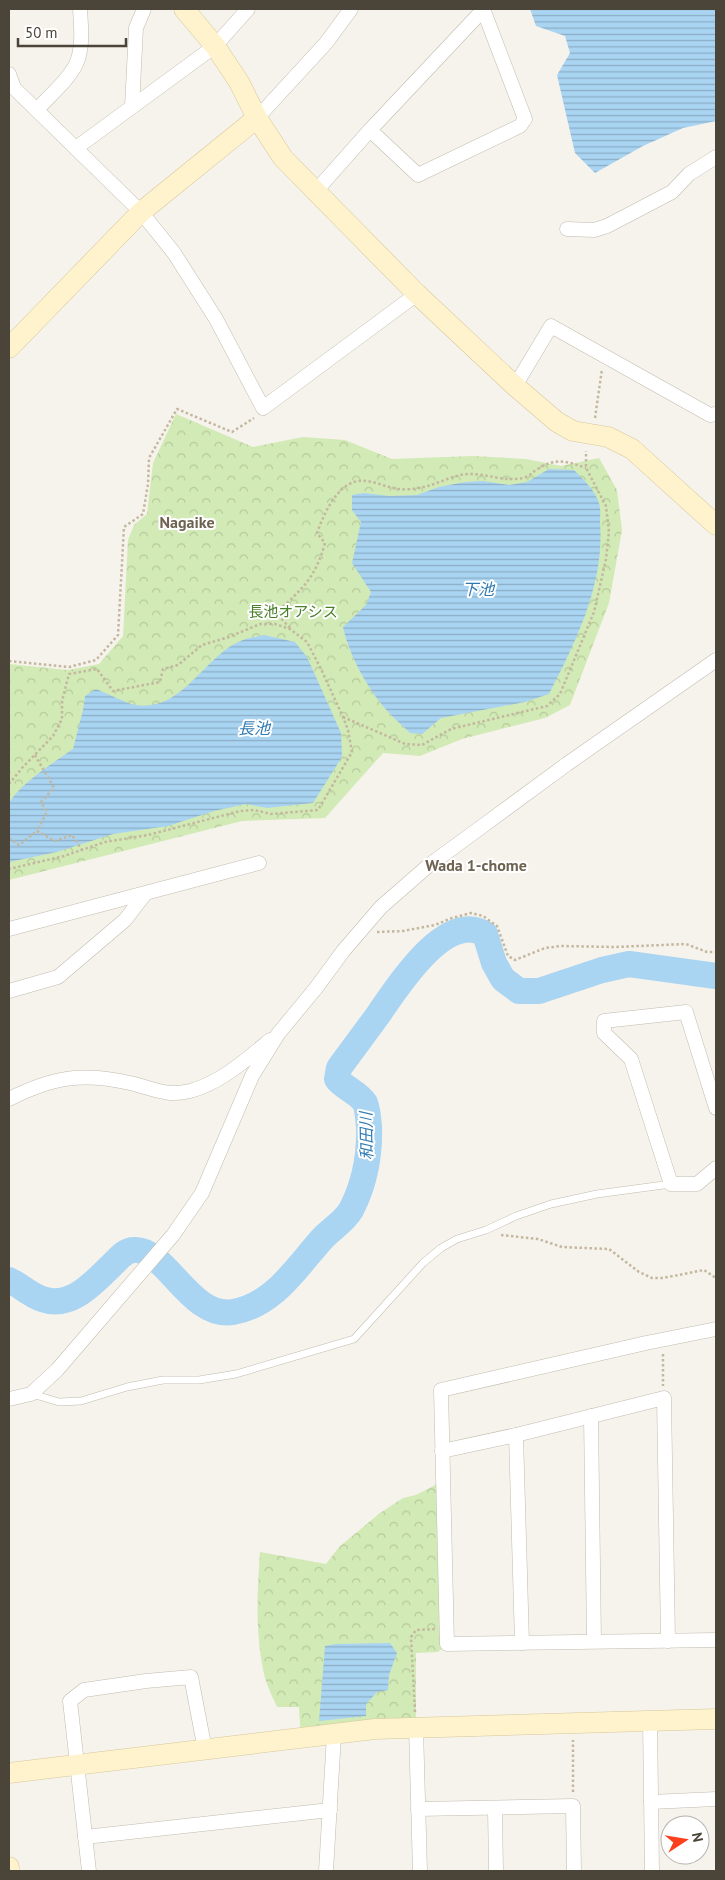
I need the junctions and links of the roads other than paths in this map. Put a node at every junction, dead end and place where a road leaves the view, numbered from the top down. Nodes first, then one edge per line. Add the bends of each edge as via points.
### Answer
1 (80, 9) edge
2 (144, 9) edge
3 (184, 9) edge
4 (248, 9) edge
5 (351, 9) edge
6 (483, 9) edge
7 (216, 46) junction
8 (9, 74) edge
9 (132, 107) junction
10 (37, 110) junction
11 (257, 118) junction
12 (370, 130) junction
13 (76, 148) junction
14 (716, 157) edge
15 (315, 192) junction
16 (141, 212) junction
17 (567, 229) dead end
18 (417, 294) junction
19 (9, 348) edge
20 (515, 386) junction
21 (716, 414) edge
22 (716, 525) edge
23 (716, 660) edge
24 (259, 863) dead end
25 (145, 894) junction
26 (9, 929) edge
27 (9, 991) edge
28 (278, 1034) junction
29 (710, 1072) edge
30 (9, 1098) edge
31 (716, 1108) edge
32 (716, 1168) edge
33 (671, 1184) junction
34 (716, 1329) edge
35 (31, 1394) junction
36 (9, 1399) edge
37 (591, 1416) junction
38 (516, 1435) junction
39 (442, 1451) junction
40 (668, 1640) junction
41 (716, 1640) edge
42 (594, 1641) junction
43 (522, 1643) junction
44 (716, 1719) edge
45 (650, 1720) junction
46 (416, 1728) junction
47 (334, 1735) junction
48 (205, 1750) junction
49 (78, 1766) junction
50 (9, 1773) edge
51 (716, 1799) edge
52 (651, 1802) junction
53 (418, 1809) junction
54 (495, 1809) junction
55 (330, 1810) junction
56 (85, 1837) junction
57 (9, 1867) edge
58 (9, 1871) edge
59 (89, 1871) edge
60 (326, 1871) edge
61 (420, 1871) edge
62 (496, 1871) edge
63 (574, 1871) edge
64 (652, 1871) edge

1 - 10 street via 78,60
2 - 9 street via 136,28
3 - 7 street
4 - 7 street
5 - 11 street via 326,43
6 - 12 street
6 - 12 street via 524,119 520,126 418,175
7 - 9 street
7 - 11 street
8 - 10 street via 14,88
9 - 13 street
10 - 13 street
11 - 15 street via 283,158
11 - 16 street
12 - 15 street
13 - 16 street
14 - 17 street via 689,174 672,192 607,226 594,230
15 - 18 street
16 - 18 street via 180,261 216,319 263,408
16 - 19 street
18 - 20 street
20 - 21 street via 551,326 710,415
20 - 22 street via 557,422 573,431 608,437 632,449
23 - 28 street via 428,866 381,906
24 - 25 street
25 - 26 street
25 - 27 street via 125,920 58,977
28 - 30 street via 217,1080 189,1091 163,1093 102,1078 66,1078 32,1087
28 - 35 street via 252,1076 202,1193 174,1235 57,1370
29 - 31 street
29 - 33 street via 686,1012 604,1021 604,1033 631,1059
32 - 33 street via 697,1184
33 - 35 lane via 551,1204 457,1239 429,1258 354,1339 236,1374 199,1380 163,1380 81,1401 59,1402
34 - 39 street via 441,1390
35 - 36 street
37 - 38 street
37 - 40 street via 664,1398
37 - 42 street
38 - 39 street
38 - 43 street
39 - 43 street via 447,1644
40 - 41 street
40 - 42 street
42 - 43 street
44 - 45 street
45 - 46 street
45 - 52 street
46 - 47 street
46 - 53 street
47 - 48 street
47 - 55 street
48 - 49 street
48 - 49 street via 191,1677 146,1681 84,1690 70,1701
49 - 50 street
49 - 56 street
51 - 52 street
52 - 64 street
53 - 54 street
53 - 61 street
54 - 62 street
54 - 63 street via 572,1806
55 - 56 street
55 - 60 street
56 - 59 street
57 - 58 street

